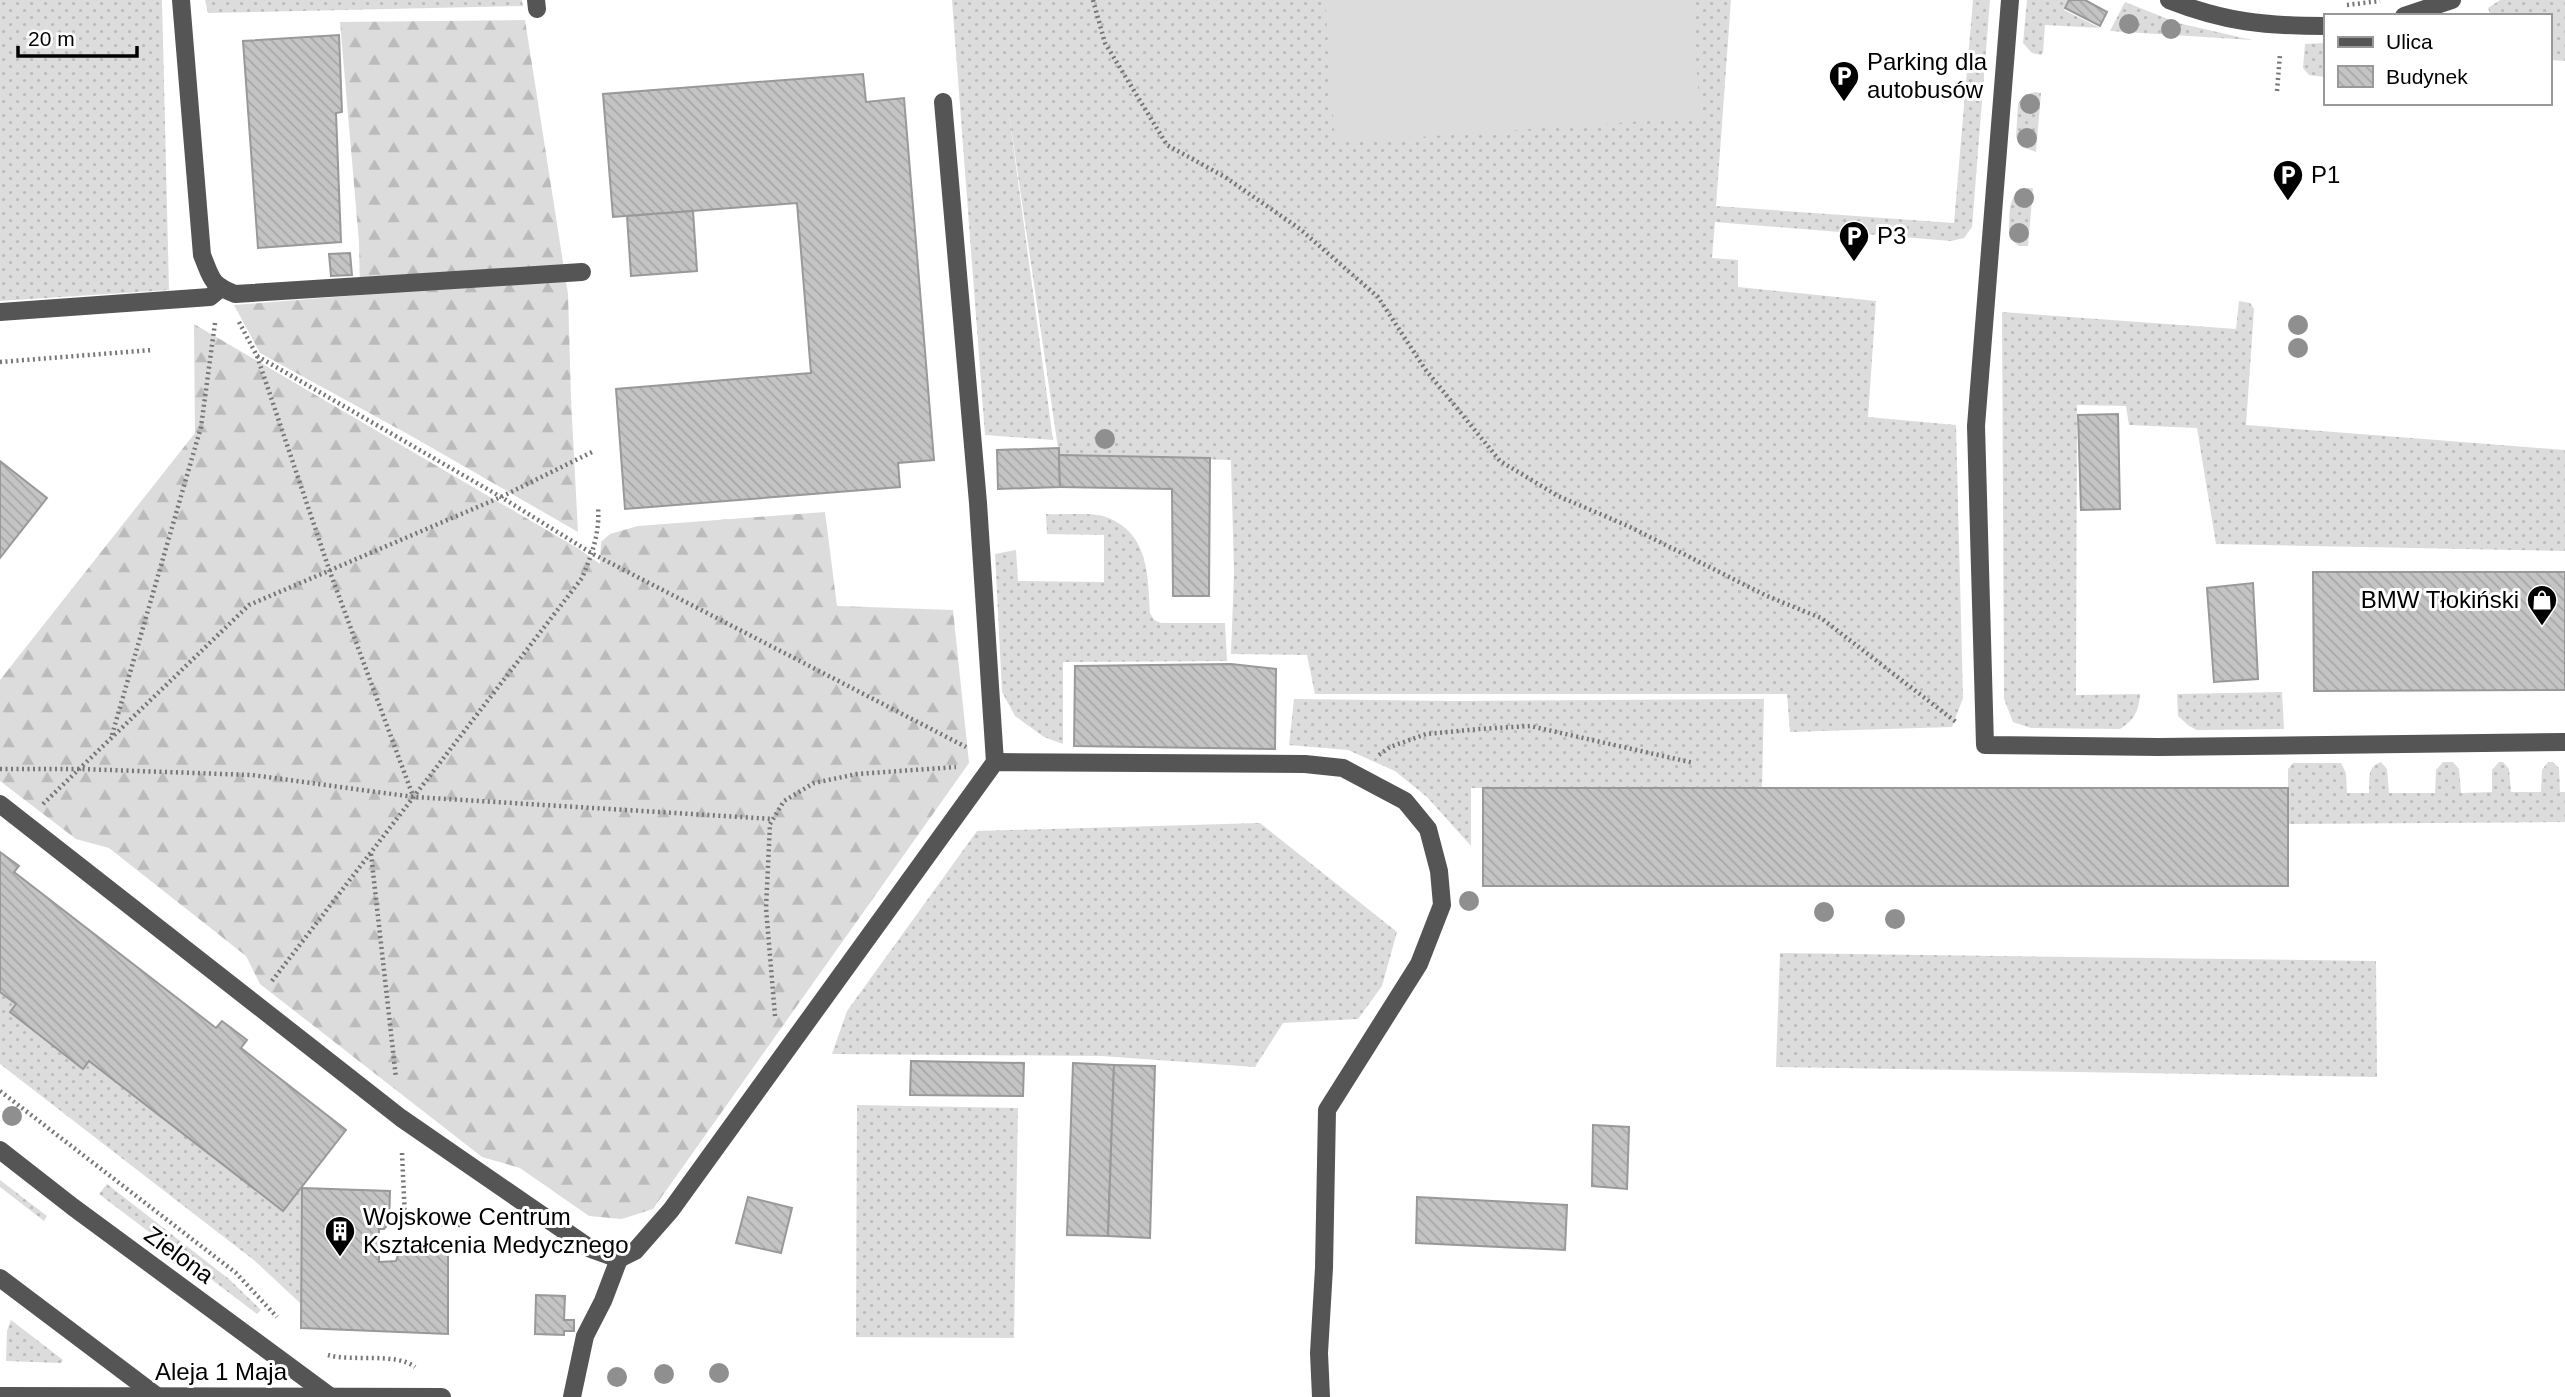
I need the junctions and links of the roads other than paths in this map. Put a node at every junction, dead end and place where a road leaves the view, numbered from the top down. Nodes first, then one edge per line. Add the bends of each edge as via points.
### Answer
1 (181, 0) edge
2 (2010, 0) edge
3 (2169, 0) edge
4 (2452, 0) edge
5 (2410, 14) edge
6 (2324, 26) edge
7 (943, 102) dead end
8 (582, 272) dead end
9 (220, 288) junction
10 (0, 312) edge
11 (2565, 742) edge
12 (995, 762) junction
13 (0, 804) edge
14 (0, 1150) edge
15 (619, 1259) junction
16 (0, 1278) edge
17 (0, 1396) edge
18 (331, 1396) edge
19 (158, 1397) edge
20 (441, 1397) edge
21 (572, 1397) edge
22 (1321, 1397) edge

1 - 9 street via 202,255
2 - 11 street via 1976,426 1985,745
3 - 6 street via 2233,21
4 - 5 street
7 - 12 street
8 - 9 street via 235,293
9 - 10 street via 210,297
12 - 15 street via 671,1210 635,1251
12 - 22 street via 1343,768 1405,801 1428,829 1442,905 1419,964 1327,1110
13 - 15 street via 401,1118 591,1249
14 - 18 street, Zielona
15 - 21 street via 585,1336
16 - 19 street
17 - 19 street, Aleja 1 Maja
18 - 19 street, Aleja 1 Maja
18 - 20 street, Aleja 1 Maja

